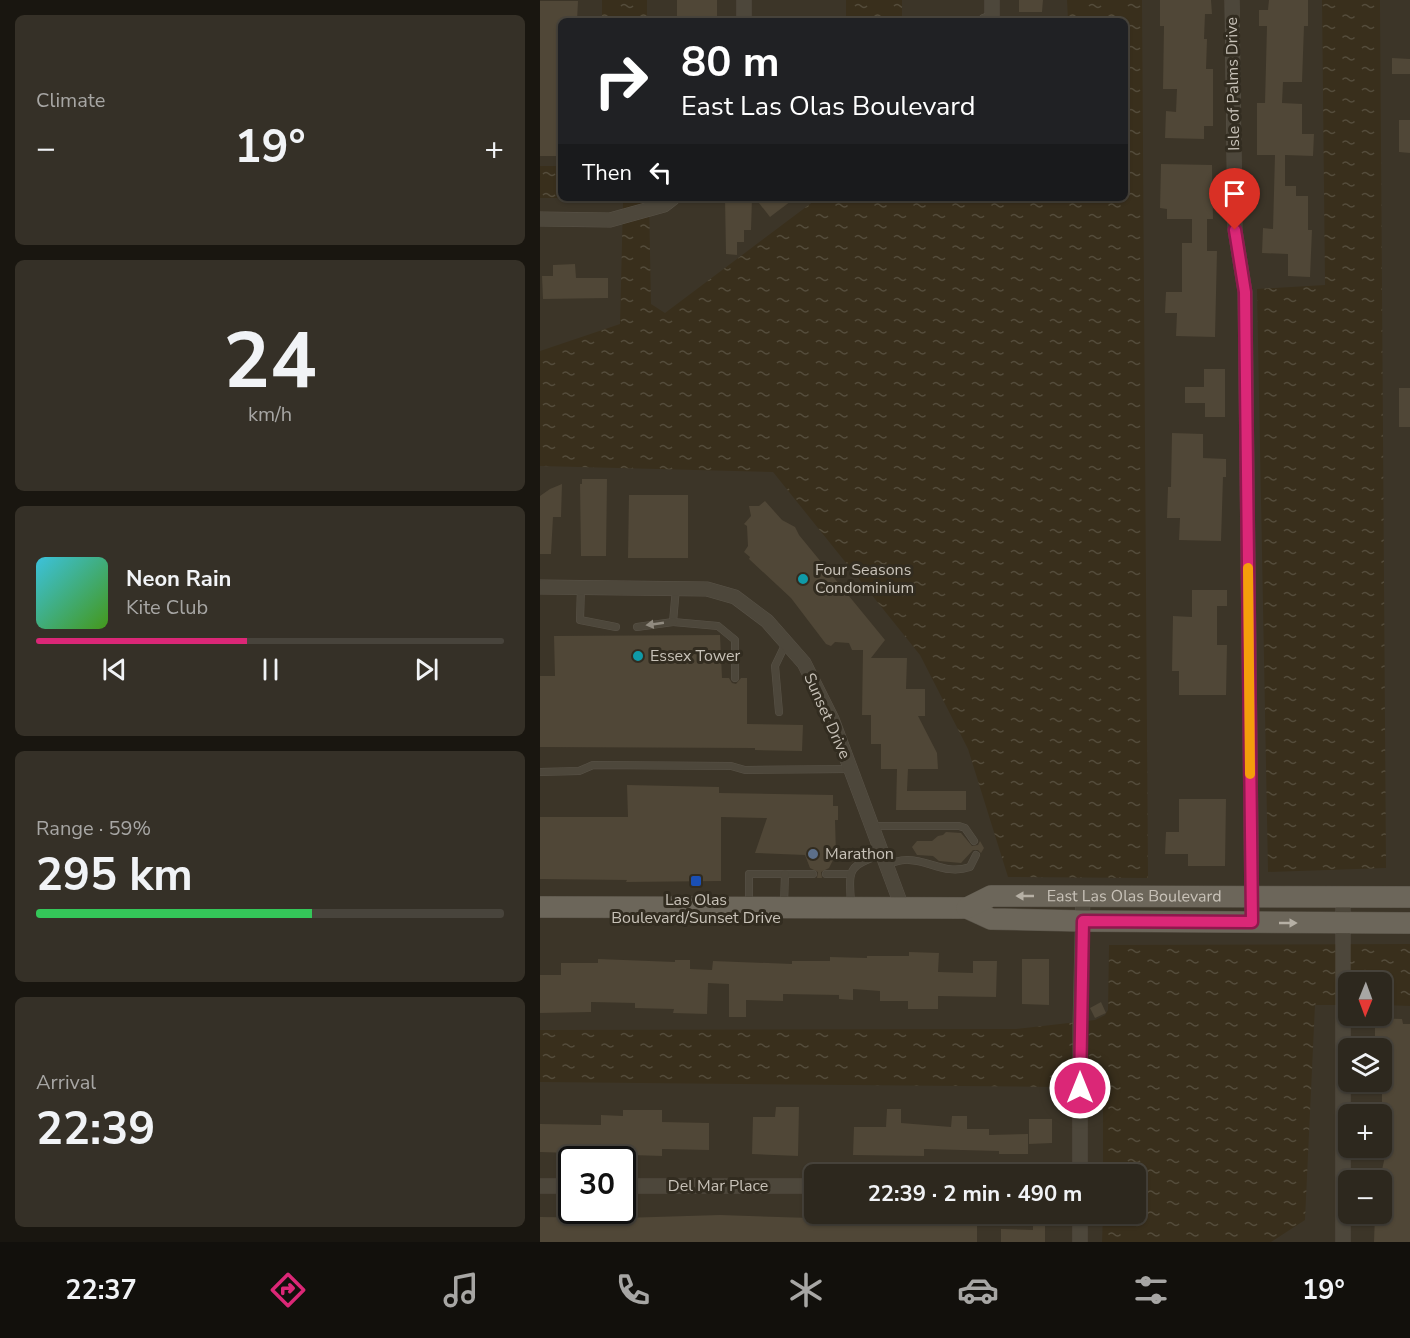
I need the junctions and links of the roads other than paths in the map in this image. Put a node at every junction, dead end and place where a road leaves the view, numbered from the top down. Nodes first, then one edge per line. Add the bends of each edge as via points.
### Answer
1 (744, 0) edge
2 (992, 0) edge
3 (1233, 0) edge
4 (744, 18) edge
5 (988, 18) edge
6 (668, 202) edge
7 (540, 219) edge
8 (540, 587) edge
9 (581, 587) junction
10 (676, 588) junction
11 (673, 622) junction
12 (616, 627) dead end
13 (636, 627) dead end
14 (786, 643) junction
15 (735, 678) dead end
16 (779, 712) dead end
17 (850, 769) junction
18 (540, 772) edge
19 (872, 826) junction
20 (974, 841) dead end
21 (976, 855) dead end
22 (884, 859) junction
23 (785, 874) junction
24 (813, 874) dead end
25 (826, 874) dead end
26 (851, 874) junction
27 (1083, 896) junction
28 (1252, 897) junction
29 (1343, 897) junction
30 (1410, 897) edge
31 (749, 906) junction
32 (540, 907) edge
33 (784, 907) junction
34 (851, 907) junction
35 (902, 907) junction
36 (967, 908) junction
37 (1083, 921) junction
38 (1252, 922) junction
39 (1410, 923) edge
40 (1343, 931) junction
41 (1080, 1164) edge
42 (540, 1186) edge
43 (558, 1186) edge
44 (636, 1186) edge
45 (804, 1186) edge
46 (1080, 1224) edge
47 (1080, 1242) edge
48 (1343, 1242) edge

1 - 4 street
2 - 5 street
3 - 28 street, Isle of Palms Drive via 1235,230 1245,292
6 - 7 street via 610,220
8 - 9 street, Sunset Drive
9 - 10 street, Sunset Drive
9 - 12 lane via 580,620
10 - 11 lane
10 - 14 street, Sunset Drive via 707,589 735,597
11 -> 13 lane
11 - 15 lane via 718,626 735,640
14 - 16 lane via 776,666
14 - 17 street, Sunset Drive via 804,663 832,719
17 - 18 lane via 593,765 579,771
17 - 19 street, Sunset Drive
19 - 20 lane via 959,826
19 - 22 street, Sunset Drive
21 - 22 lane via 970,867 963,870 940,869 908,859
22 - 26 lane via 859,863
22 - 35 street, Sunset Drive
23 - 24 lane
23 - 31 lane via 749,874
23 - 33 lane
25 - 26 lane
26 - 34 lane
27 - 28 main road, East Las Olas Boulevard
27 -> 36 main road, East Las Olas Boulevard via 991,896
27 - 37 street
28 - 29 main road, East Las Olas Boulevard
28 - 38 street, Isle of Palms Drive
29 - 30 main road, East Las Olas Boulevard
29 - 40 street
31 - 32 main road, East Las Olas Boulevard
31 - 33 main road, East Las Olas Boulevard
33 - 34 main road, East Las Olas Boulevard
34 - 35 main road, East Las Olas Boulevard
35 - 36 main road, East Las Olas Boulevard
36 - 37 main road, East Las Olas Boulevard via 991,919
37 - 38 main road, East Las Olas Boulevard
37 - 41 street
38 -> 40 main road, East Las Olas Boulevard
39 - 40 main road, East Las Olas Boulevard
40 - 48 street
42 - 43 street
44 - 45 street, Del Mar Place
46 - 47 street

